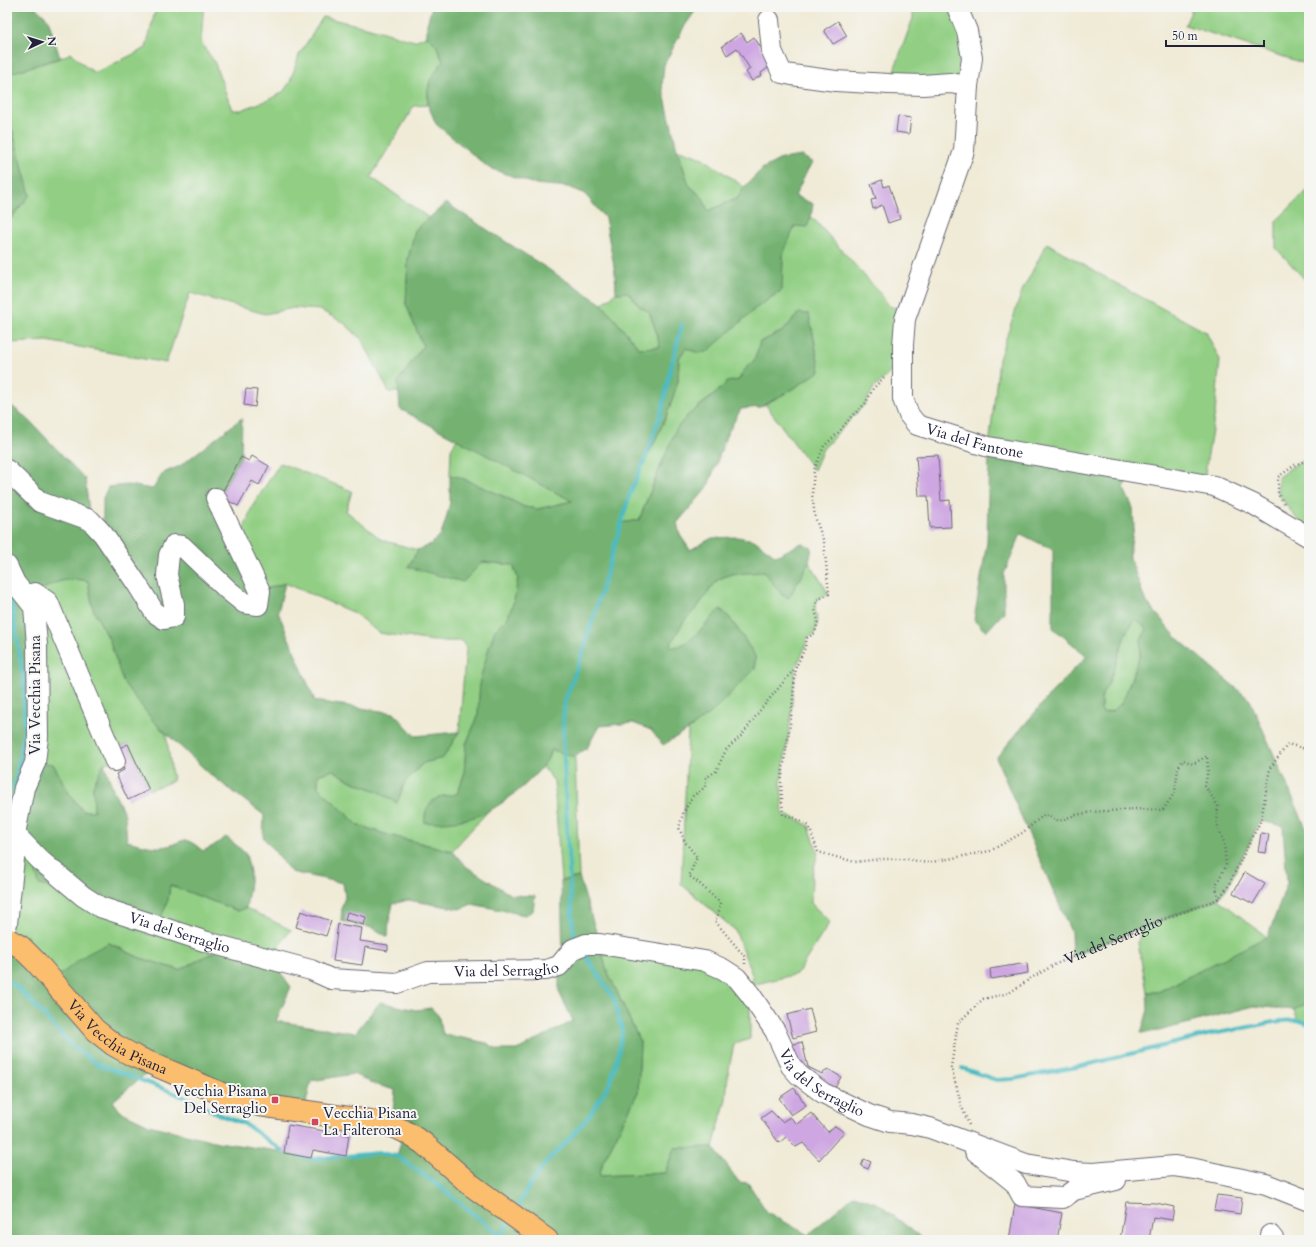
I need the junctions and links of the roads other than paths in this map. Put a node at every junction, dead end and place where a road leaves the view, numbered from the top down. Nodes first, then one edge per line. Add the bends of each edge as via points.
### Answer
1 (956, 7) edge
2 (769, 20) dead end
3 (968, 86) junction
4 (7, 470) edge
5 (216, 498) dead end
6 (1309, 536) edge
7 (7, 566) edge
8 (25, 595) junction
9 (115, 761) dead end
10 (15, 834) junction
11 (7, 924) edge
12 (7, 939) edge
13 (966, 1140) junction
14 (1174, 1166) junction
15 (1309, 1201) edge
16 (547, 1240) edge

1 - 3 street, Via del Fantone via 966,31 972,58
2 - 3 street via 772,51 782,73 836,81 923,85 950,83
3 - 6 street, Via del Fantone via 964,152 905,319 903,399 909,415 917,425 989,447 1214,486 1253,504
4 - 5 street via 40,502 90,520 104,534 155,613 164,619 174,617 174,604 166,575 169,555 174,545 182,546 244,603 258,605 260,591
7 - 8 street, Via Vecchia Pisana
8 - 9 street via 35,593 48,602
8 - 10 street, Via Vecchia Pisana via 34,607 38,737 35,762 24,788
10 - 11 street, Via Vecchia Pisana
10 - 13 street, Via del Serraglio via 40,860 100,907 207,942 311,970 331,979 397,983 428,972 546,970 559,966 579,947 600,944 705,961 737,978 776,1031 791,1066 823,1093 890,1122 930,1128
12 - 16 main road, Via Vecchia Pisana via 36,962 95,1030 114,1045 227,1096 259,1105 384,1124 404,1131 471,1185
13 - 14 street, Via del Serraglio via 1026,1164 1074,1172 1093,1173
13 - 14 street via 1015,1183 1022,1196 1062,1198 1074,1190
14 - 15 street, Via del Serraglio via 1266,1184

